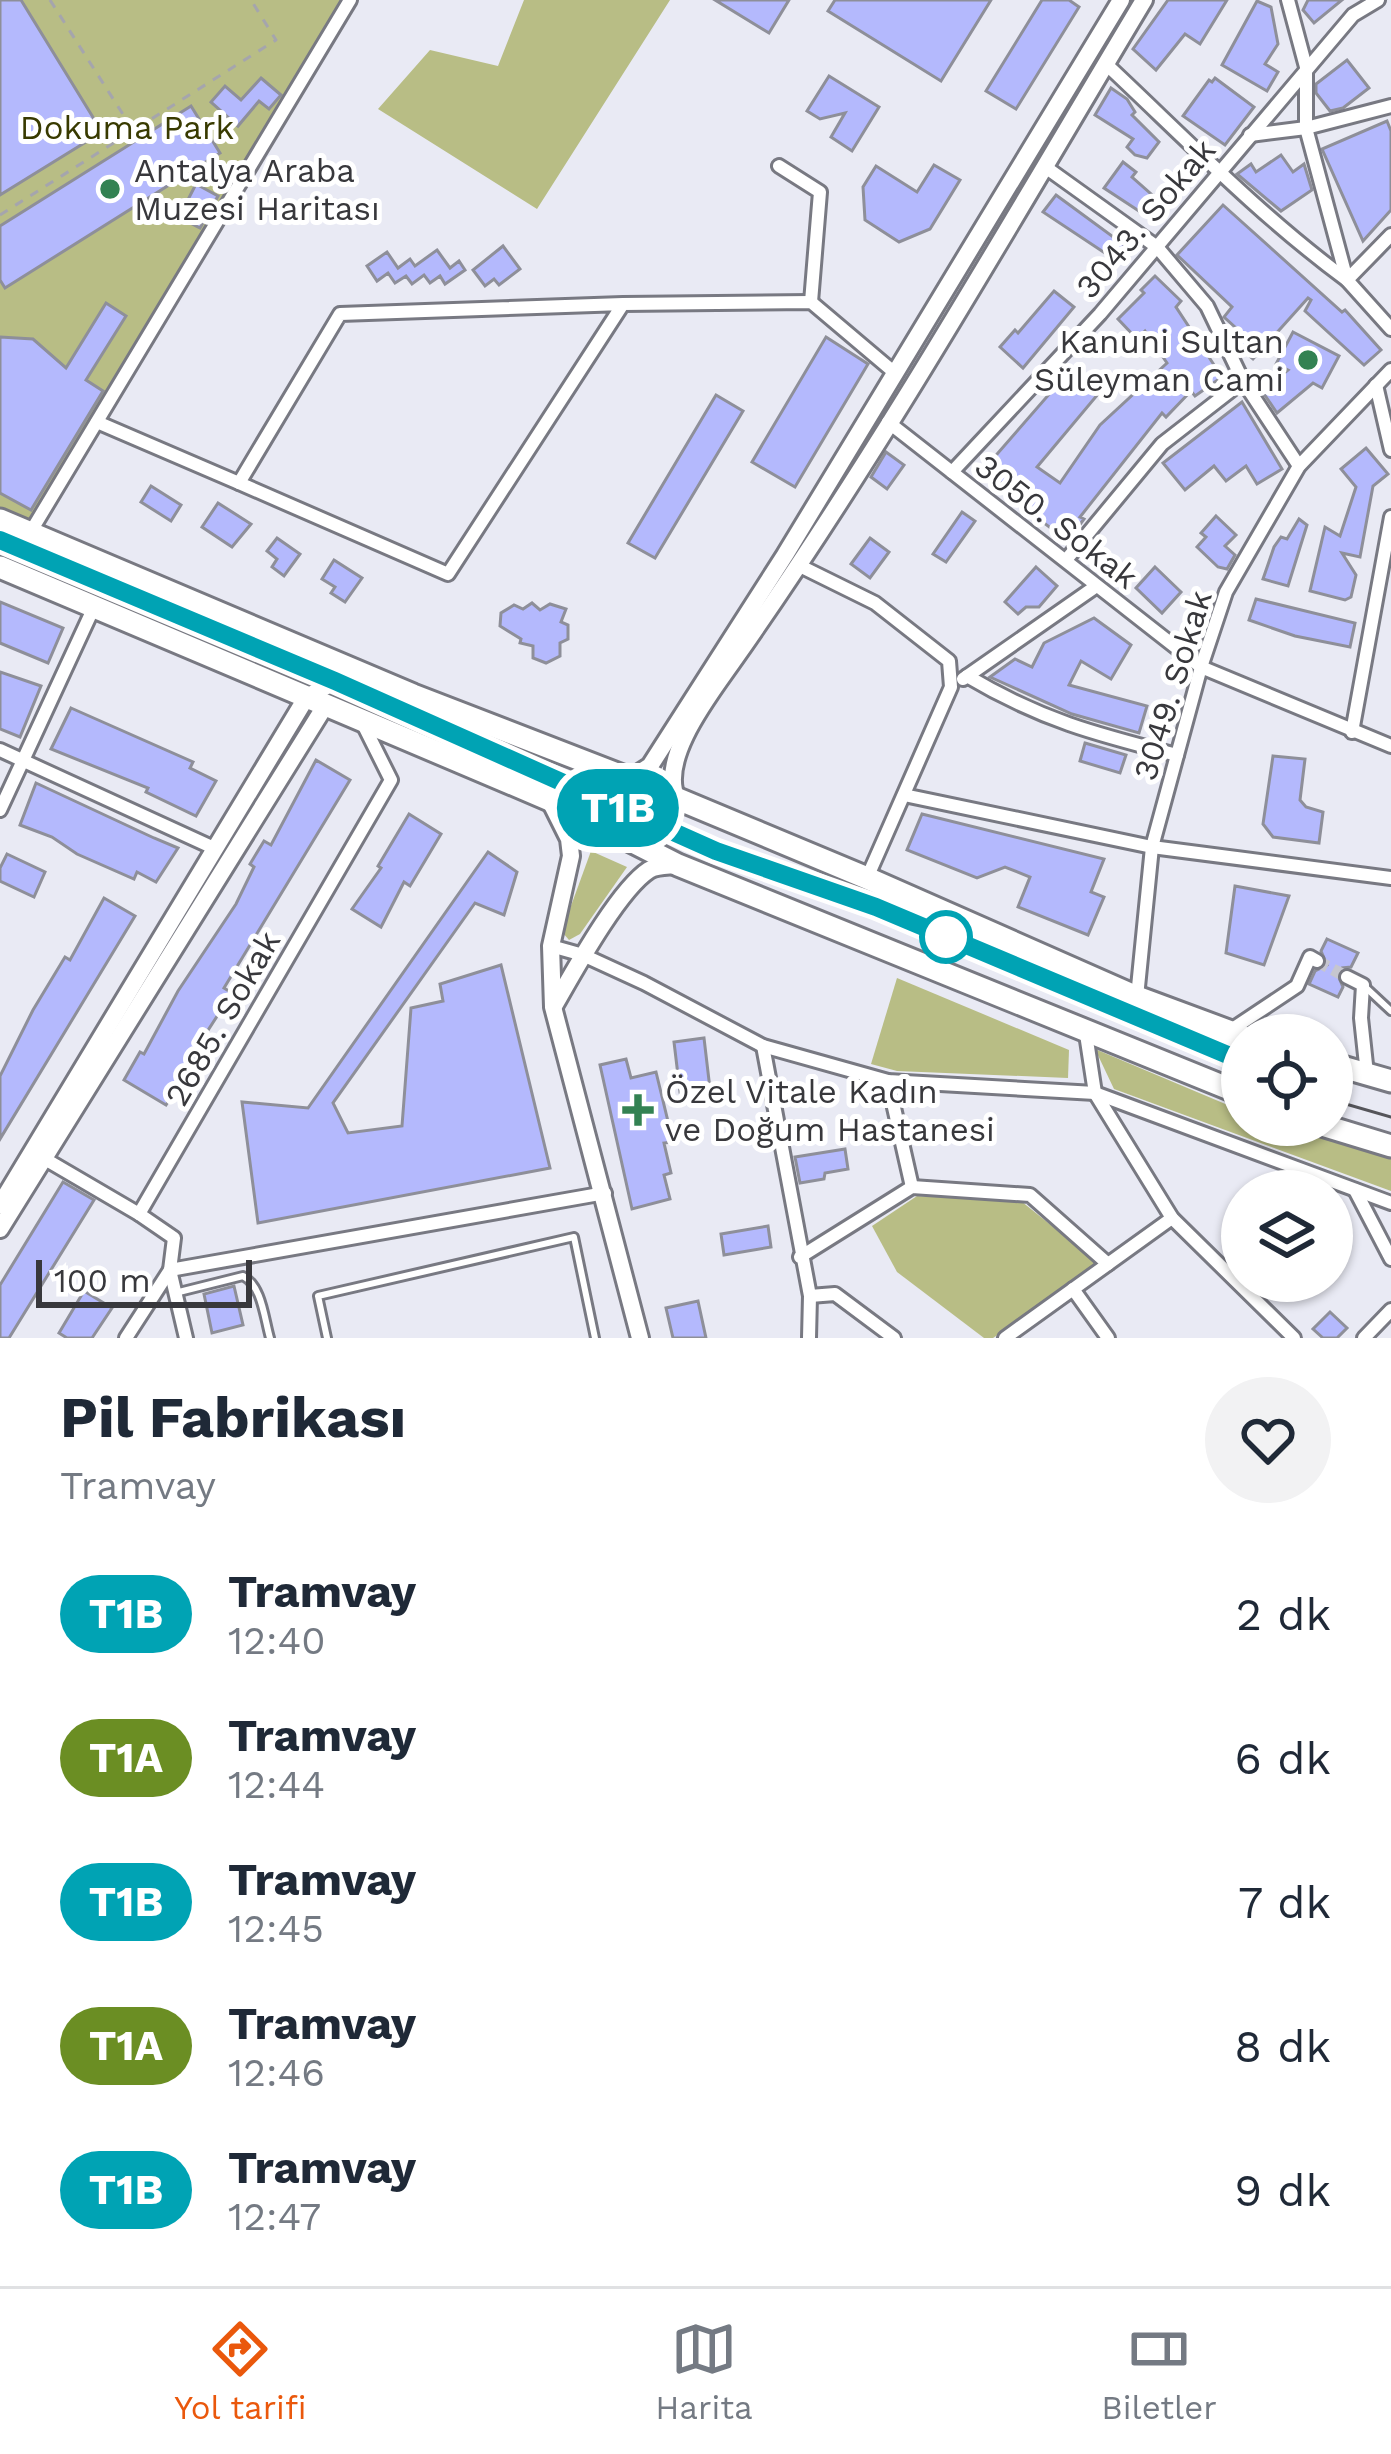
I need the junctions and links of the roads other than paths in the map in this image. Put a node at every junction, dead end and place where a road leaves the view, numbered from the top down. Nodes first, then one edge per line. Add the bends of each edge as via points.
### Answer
1 (350, 0) edge
2 (1120, 0) edge
3 (1144, 0) edge
4 (1288, 0) edge
5 (1378, 0) edge
6 (1106, 64) junction
7 (1306, 67) junction
8 (1391, 106) edge
9 (1306, 128) junction
10 (1250, 135) junction
11 (779, 166) dead end
12 (1044, 166) junction
13 (1219, 175) junction
14 (1391, 235) edge
15 (1157, 247) junction
16 (1347, 280) junction
17 (811, 302) junction
18 (623, 304) junction
19 (1391, 329) edge
20 (1391, 370) edge
21 (896, 373) junction
22 (1243, 381) junction
23 (1376, 386) junction
24 (880, 417) junction
25 (97, 422) junction
26 (1390, 444) edge
27 (1299, 466) junction
28 (952, 472) junction
29 (239, 484) junction
30 (1391, 517) edge
31 (0, 520) edge
32 (30, 533) junction
33 (1066, 560) junction
34 (800, 566) junction
35 (0, 567) edge
36 (1095, 587) junction
37 (94, 607) junction
38 (1201, 667) junction
39 (368, 676) junction
40 (967, 676) junction
41 (951, 686) junction
42 (316, 702) junction
43 (362, 722) junction
44 (684, 726) junction
45 (1352, 732) junction
46 (1391, 746) edge
47 (0, 750) edge
48 (1177, 755) junction
49 (24, 759) junction
50 (630, 779) junction
51 (904, 795) junction
52 (676, 799) junction
53 (550, 800) junction
54 (0, 810) edge
55 (1152, 847) junction
56 (216, 849) junction
57 (678, 865) junction
58 (867, 878) junction
59 (1391, 878) edge
60 (550, 946) junction
61 (583, 955) junction
62 (1317, 961) dead end
63 (1347, 977) tunnel mouth
64 (1364, 986) junction
65 (1137, 998) junction
66 (554, 1007) junction
67 (1391, 1011) edge
68 (1261, 1014) edge
69 (1221, 1029) edge
70 (1087, 1034) junction
71 (763, 1046) junction
72 (1353, 1070) edge
73 (1366, 1074) junction
74 (888, 1081) junction
75 (1391, 1082) edge
76 (1221, 1086) edge
77 (1095, 1093) junction
78 (1353, 1132) edge
79 (1391, 1142) edge
80 (45, 1159) junction
81 (912, 1187) junction
82 (1355, 1190) junction
83 (605, 1193) junction
84 (1391, 1203) edge
85 (0, 1205) edge
86 (139, 1214) junction
87 (1172, 1218) junction
88 (0, 1228) edge
89 (800, 1257) junction
90 (1391, 1259) edge
91 (1108, 1264) junction
92 (170, 1270) junction
93 (1073, 1289) junction
94 (176, 1293) junction
95 (810, 1296) junction
96 (1391, 1310) edge
97 (1292, 1337) edge
98 (126, 1338) edge
99 (186, 1338) edge
100 (270, 1338) edge
101 (328, 1338) edge
102 (595, 1338) edge
103 (640, 1338) edge
104 (809, 1338) edge
105 (893, 1338) edge
106 (1005, 1338) edge
107 (1108, 1338) edge
108 (1364, 1338) edge

1 - 25 street
2 - 21 street
3 - 6 street
4 - 7 street
5 - 7 street, 3043. Sokak via 1353,15
6 - 12 street
6 - 13 street
7 - 9 street
7 - 10 street, 3043. Sokak
8 - 9 street
9 - 10 street
9 - 16 street
10 - 13 street, 3043. Sokak
11 - 17 street via 820,192
12 - 15 street
12 - 24 street
13 - 15 street, 3043. Sokak
13 - 16 street
14 - 16 street
15 - 22 street via 1208,306
15 - 28 street, 3043. Sokak
16 - 19 street
17 - 18 street
17 - 21 street
18 - 29 street via 340,314
18 - 29 street via 448,574
20 - 23 street, 3049. Sokak
21 - 24 street
22 - 27 street
22 - 33 street via 1162,444
23 - 26 street
23 - 27 street, 3049. Sokak
24 - 28 street, 3050. Sokak
24 - 34 street
24 - 44 street
25 - 29 street
25 - 32 street
27 - 38 street, 3049. Sokak via 1226,592
28 - 33 street, 3050. Sokak
30 - 45 street
31 - 32 highway
32 - 39 highway
33 - 36 street, 3050. Sokak
34 - 41 street via 875,603 949,661
34 - 44 street
35 - 37 highway
36 - 38 street, 3050. Sokak
36 - 40 street
37 - 42 highway
37 - 49 street
38 - 45 street, 3050. Sokak
38 - 48 street, 3049. Sokak
39 - 42 street via 338,679
39 - 50 highway
40 - 41 street
40 - 48 street via 1064,725
41 - 51 street
42 - 43 highway
42 - 56 street
42 - 80 street
43 - 53 highway
43 - 86 street, 2685. Sokak via 392,780
44 - 50 street
44 - 52 street via 671,770
45 - 46 street, 3050. Sokak
47 - 49 street
48 - 55 street, 3049. Sokak
49 - 54 street
49 - 56 street
50 - 52 highway
51 - 55 street
51 - 58 street
52 - 58 highway
53 - 57 highway
53 - 60 street via 571,856
55 - 59 street
55 - 65 street, 3049. Sokak
56 - 85 street
57 - 61 street via 645,872
57 - 70 highway
58 - 65 highway
60 - 61 street
60 - 66 street
61 - 66 street
61 - 71 street
62 - 68 street via 1310,957 1297,986
63 - 64 street
64 - 67 lane
64 - 73 street
65 - 69 highway
66 - 83 street
70 - 76 highway
70 - 77 street
71 - 74 street
71 - 89 street
72 - 73 highway
73 - 75 highway
74 - 77 street
74 - 81 street
77 - 82 street
77 - 87 street
78 - 79 highway
80 - 86 street
80 - 88 street
81 - 89 street
81 - 91 street via 1030,1195
82 - 84 street
82 - 90 street
83 - 92 street
83 - 103 street
86 - 92 street via 174,1238
87 - 91 street
87 - 97 street
89 - 95 street
91 - 93 street
92 - 94 street
92 - 98 street
93 - 106 street
93 - 107 street
94 - 99 street
94 - 100 lane via 250,1278
95 - 104 street
95 - 105 street via 835,1294
96 - 108 street
101 - 102 lane via 318,1296 574,1237

